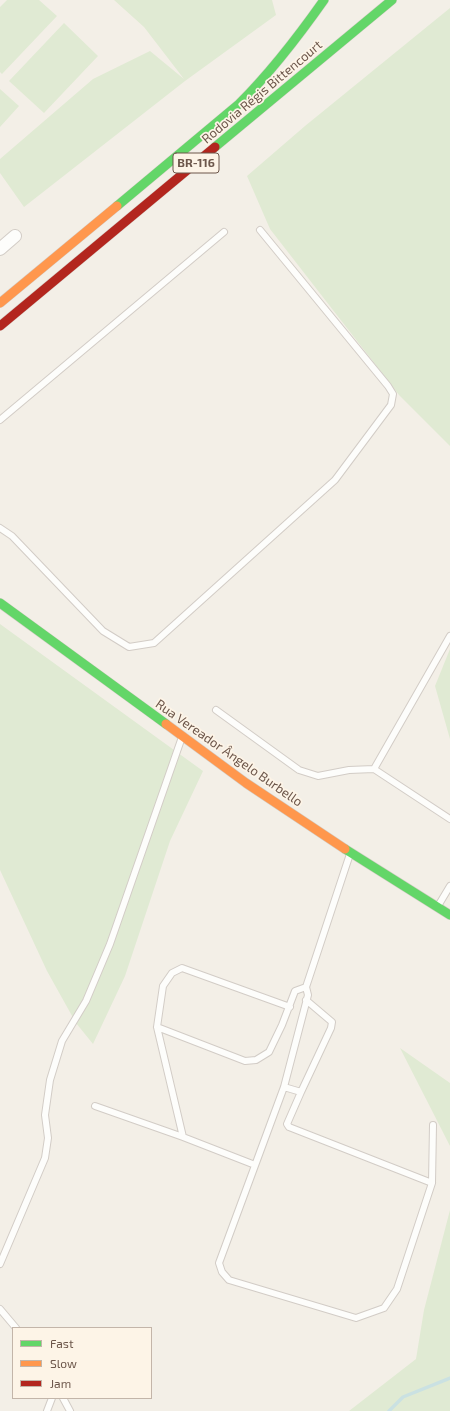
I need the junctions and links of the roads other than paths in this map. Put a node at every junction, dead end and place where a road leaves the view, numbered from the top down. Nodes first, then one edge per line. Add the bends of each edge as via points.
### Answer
1 (324, 0) edge
2 (392, 0) edge
3 (260, 230) dead end
4 (224, 232) dead end
5 (15, 236) dead end
6 (0, 249) edge
7 (0, 304) edge
8 (0, 326) edge
9 (0, 420) edge
10 (0, 528) edge
11 (0, 603) edge
12 (450, 636) edge
13 (216, 710) dead end
14 (182, 736) junction
15 (374, 769) junction
16 (450, 819) edge
17 (350, 853) junction
18 (450, 886) edge
19 (437, 908) junction
20 (450, 915) edge
21 (306, 987) junction
22 (306, 1000) junction
23 (290, 1007) junction
24 (157, 1027) junction
25 (284, 1087) junction
26 (301, 1092) junction
27 (95, 1106) dead end
28 (433, 1125) dead end
29 (183, 1137) junction
30 (255, 1164) junction
31 (432, 1183) junction
32 (0, 1264) edge
33 (0, 1309) edge
34 (15, 1327) edge
35 (52, 1399) edge
36 (64, 1399) edge
37 (47, 1411) edge
38 (70, 1411) edge

1 - 7 main road, Rodovia Régis Bittencourt / BR-116 via 282,59 250,94
2 - 8 main road, Rodovia Régis Bittencourt / BR-116
3 - 10 lane via 393,394 391,405 335,480 154,643 129,647 103,631 12,536
4 - 9 lane
5 - 6 street
11 - 14 main road, Rua Vereador Ângelo Burbello
12 - 15 lane
13 - 15 lane via 299,770 318,776 349,770
14 - 17 main road, Rua Vereador Ângelo Burbello
14 - 32 lane via 110,944 86,1002 62,1041 50,1080 45,1115 48,1138 45,1158
15 - 16 lane
17 - 19 main road, Rua Vereador Ângelo Burbello
17 - 21 lane
18 - 19 lane
19 - 20 main road, Rua Vereador Ângelo Burbello
21 - 22 lane
21 - 23 lane via 295,991
22 - 25 lane
22 - 26 lane via 332,1022
23 - 24 lane via 269,1052 256,1060 245,1060
23 - 24 lane via 182,968 172,973 163,986
24 - 29 lane
25 - 26 lane
25 - 30 lane
26 - 31 lane via 287,1124 289,1127
27 - 29 lane
28 - 31 lane
29 - 30 lane
30 - 31 lane via 218,1263 222,1272 229,1280 356,1318 384,1308 397,1289
33 - 34 lane
35 - 37 lane
36 - 38 lane

